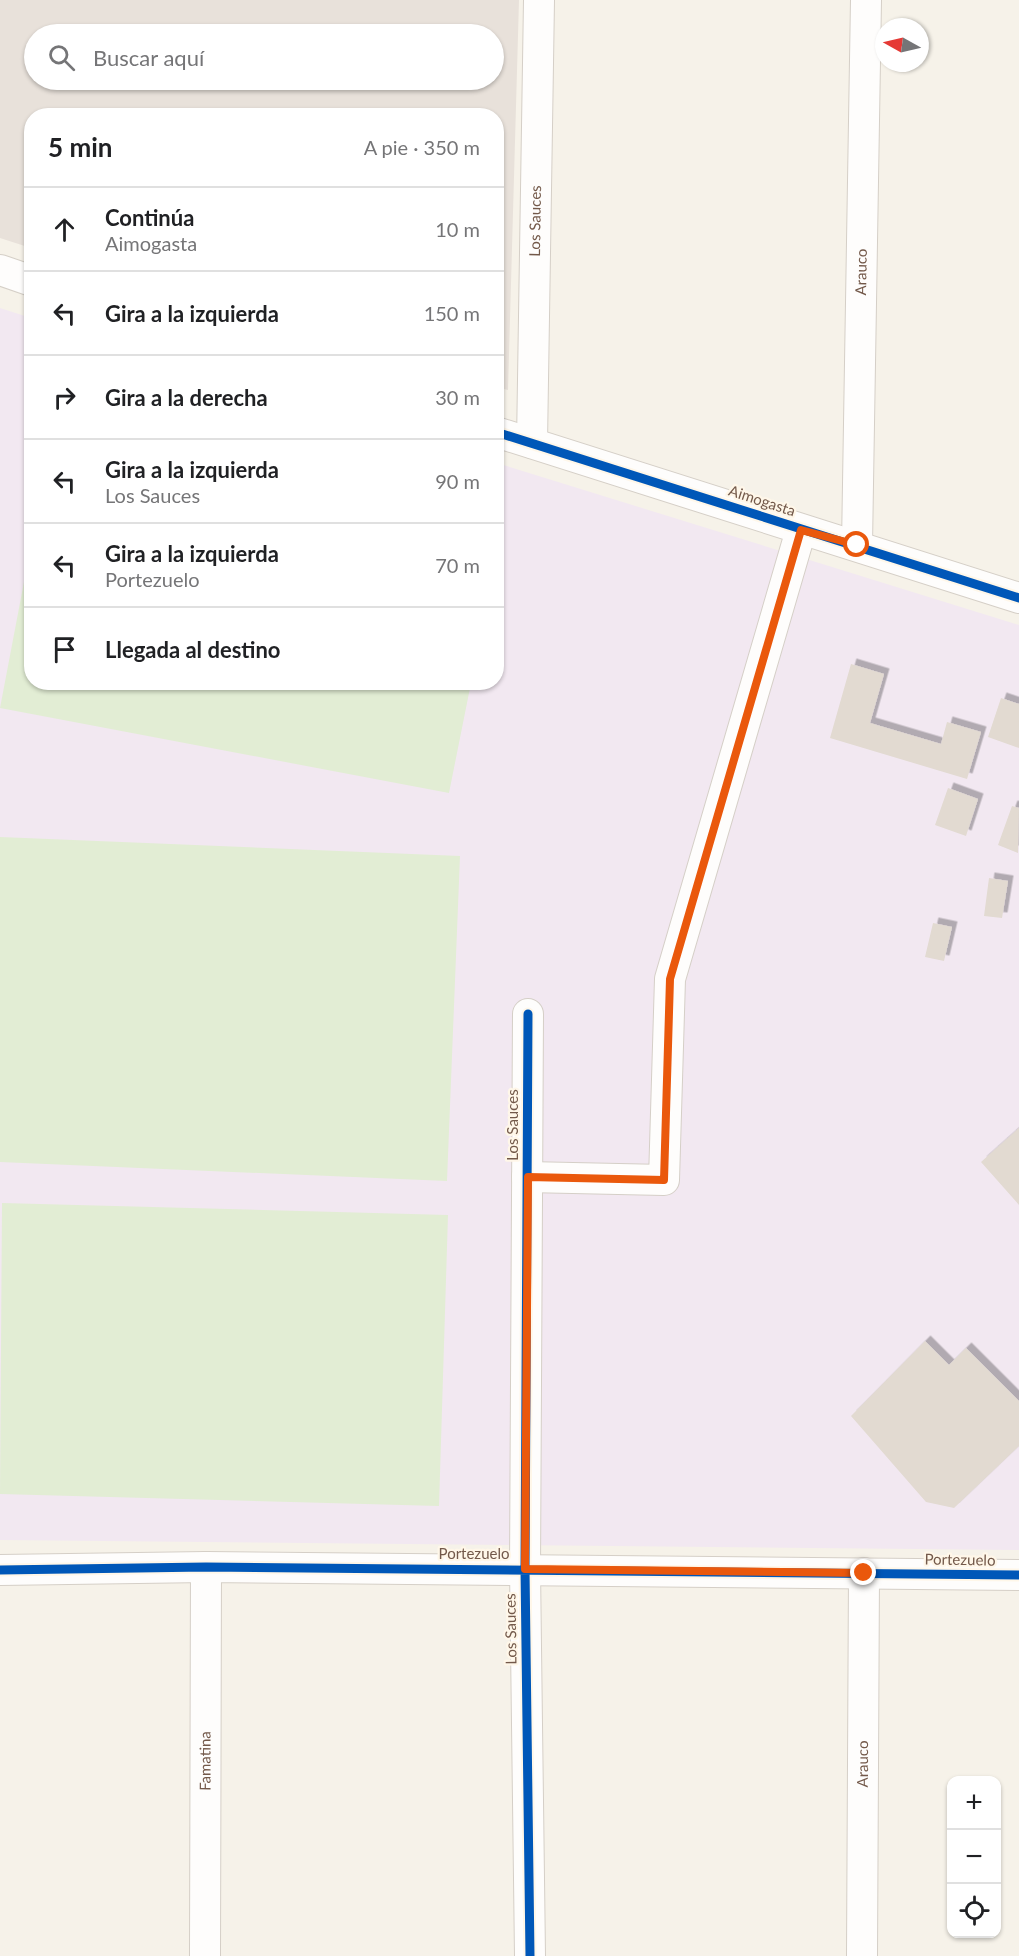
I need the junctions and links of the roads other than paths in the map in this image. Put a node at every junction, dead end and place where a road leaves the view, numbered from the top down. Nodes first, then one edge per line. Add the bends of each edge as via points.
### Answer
1 (539, 0) edge
2 (866, 0) edge
3 (0, 270) edge
4 (24, 278) edge
5 (504, 434) edge
6 (532, 443) junction
7 (801, 530) junction
8 (857, 545) junction
9 (1019, 598) edge
10 (528, 1014) dead end
11 (528, 1177) junction
12 (206, 1566) junction
13 (525, 1569) junction
14 (0, 1570) edge
15 (864, 1573) junction
16 (1019, 1575) edge
17 (205, 1956) edge
18 (530, 1956) edge
19 (862, 1956) edge

1 - 6 street, Los Sauces
2 - 8 street, Arauco
3 - 4 street
5 - 6 street, Aimogasta
6 - 7 street, Aimogasta
7 - 8 street, Aimogasta
7 - 11 street via 670,979 664,1180
8 - 9 street, Aimogasta
10 - 11 street, Los Sauces
11 - 13 street, Los Sauces
12 - 13 street, Portezuelo
12 - 14 street, Portezuelo
12 - 17 street, Famatina
13 - 15 street, Portezuelo
13 - 18 street, Los Sauces
15 - 16 street, Portezuelo
15 - 19 street, Arauco

